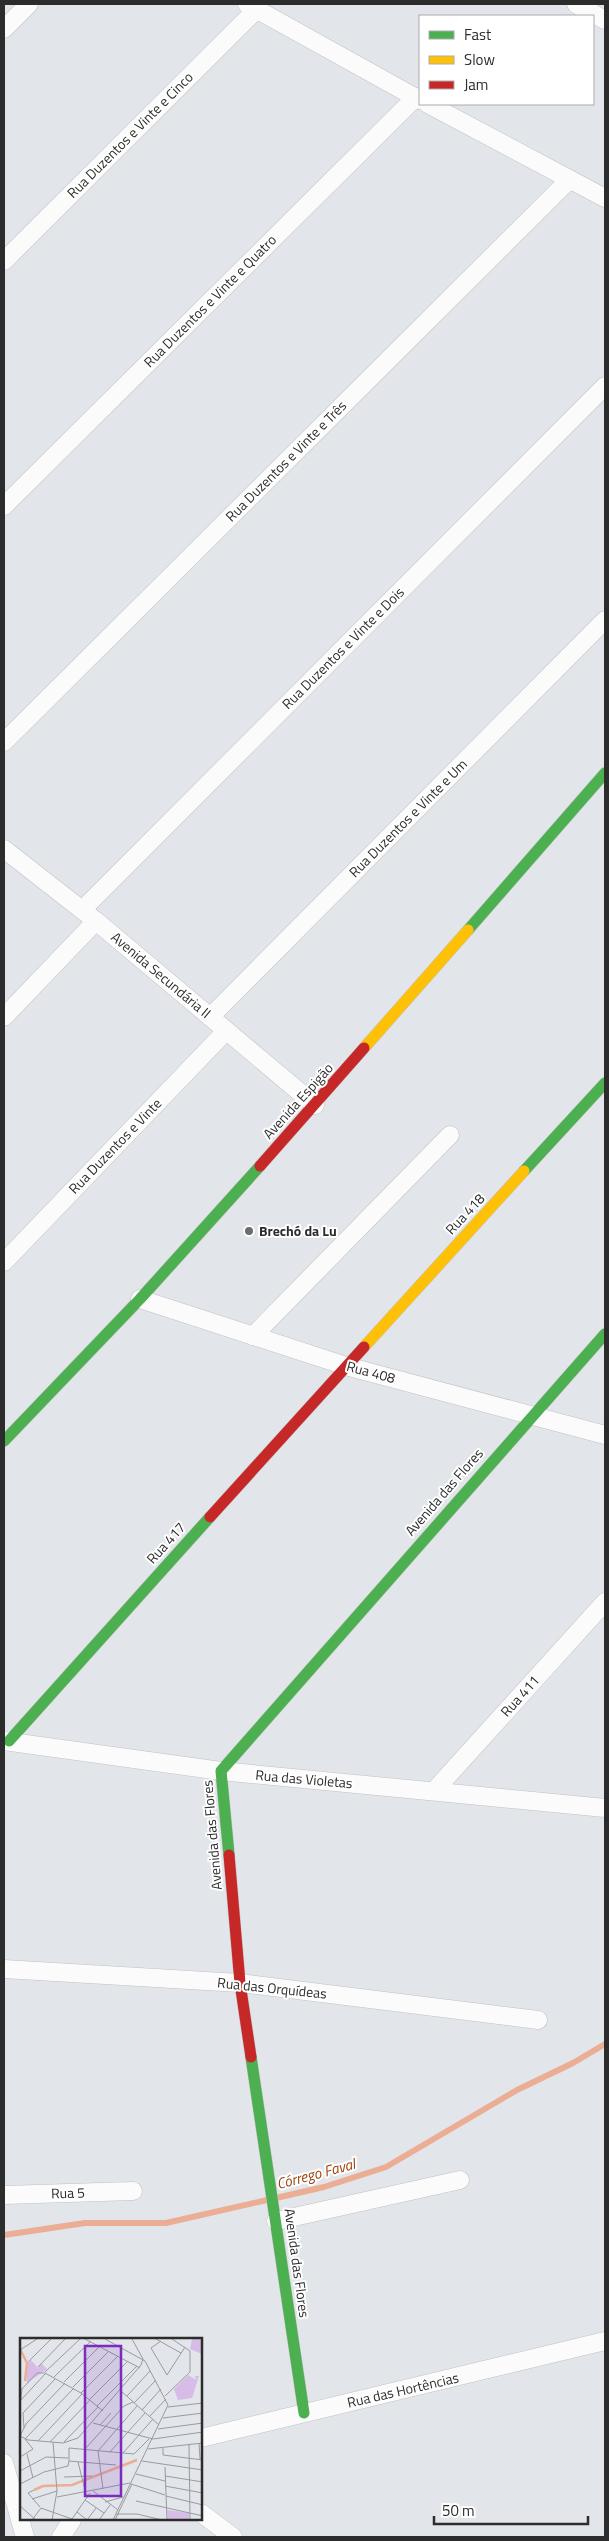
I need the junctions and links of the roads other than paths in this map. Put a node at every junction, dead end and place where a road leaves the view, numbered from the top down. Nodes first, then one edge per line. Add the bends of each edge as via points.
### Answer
1 (29, 4) edge
2 (576, 4) edge
3 (252, 6) edge
4 (605, 20) edge
5 (4, 29) edge
6 (419, 99) edge
7 (419, 102) edge
8 (430, 105) edge
9 (568, 180) junction
10 (605, 198) edge
11 (4, 261) edge
12 (605, 386) edge
13 (4, 506) edge
14 (605, 620) edge
15 (4, 742) edge
16 (605, 773) edge
17 (4, 849) edge
18 (89, 915) junction
19 (4, 1017) edge
20 (210, 1017) junction
21 (226, 1031) junction
22 (605, 1083) edge
23 (315, 1104) junction
24 (450, 1135) dead end
25 (4, 1262) edge
26 (140, 1299) junction
27 (605, 1334) edge
28 (253, 1336) junction
29 (346, 1366) junction
30 (532, 1415) junction
31 (605, 1435) edge
32 (4, 1441) edge
33 (605, 1602) edge
34 (7, 1741) edge
35 (221, 1770) junction
36 (434, 1791) junction
37 (605, 1808) edge
38 (4, 1970) edge
39 (240, 1982) junction
40 (538, 2020) dead end
41 (460, 2180) dead end
42 (132, 2191) dead end
43 (4, 2195) edge
44 (276, 2221) junction
45 (605, 2341) edge
46 (304, 2413) junction
47 (202, 2438) edge
48 (4, 2463) edge
49 (11, 2480) edge
50 (202, 2514) edge
51 (20, 2517) edge
52 (21, 2521) edge
53 (71, 2521) edge
54 (25, 2537) edge
55 (61, 2537) edge
56 (232, 2537) edge

1 - 5 street
2 - 4 street
3 - 6 street
3 - 11 street, Rua Duzentos e Vinte e Cinco
7 - 13 street, Rua Duzentos e Vinte e Quatro
8 - 9 street
9 - 10 street
9 - 15 street, Rua Duzentos e Vinte e Três
12 - 18 street, Rua Duzentos e Vinte e Dois
14 - 20 street, Rua Duzentos e Vinte e Um
16 - 23 street, Avenida Espigão
17 - 18 street, Avenida Secundária II
18 - 19 street, Rua Duzentos e Vinte e Dois
18 - 20 street, Avenida Secundária II
20 - 21 street, Avenida Secundária II
21 - 23 street, Avenida Secundária II
21 - 25 street, Rua Duzentos e Vinte
22 - 29 street, Rua 418
23 - 26 street, Avenida Espigão
24 - 28 street
26 - 28 street, Rua 408
26 - 32 street, Avenida Espigão
27 - 30 street, Avenida das Flores
28 - 29 street, Rua 408
29 - 30 street, Rua 408
29 - 34 street, Rua 417
30 - 31 street, Rua 408
30 - 35 street, Avenida das Flores
33 - 36 street, Rua 411
34 - 35 street, Rua das Violetas
35 - 36 street, Rua das Violetas
35 - 39 street, Avenida das Flores
36 - 37 street, Rua das Violetas
38 - 39 street, Rua das Orquídeas
39 - 40 street, Rua das Orquídeas
39 - 44 street, Avenida das Flores
41 - 44 street
42 - 43 street, Rua 5
44 - 46 street, Avenida das Flores
45 - 46 street, Rua das Hortências
46 - 47 street, Rua das Hortências
48 - 49 street
49 - 51 street
50 - 56 street
52 - 54 street
53 - 55 street

